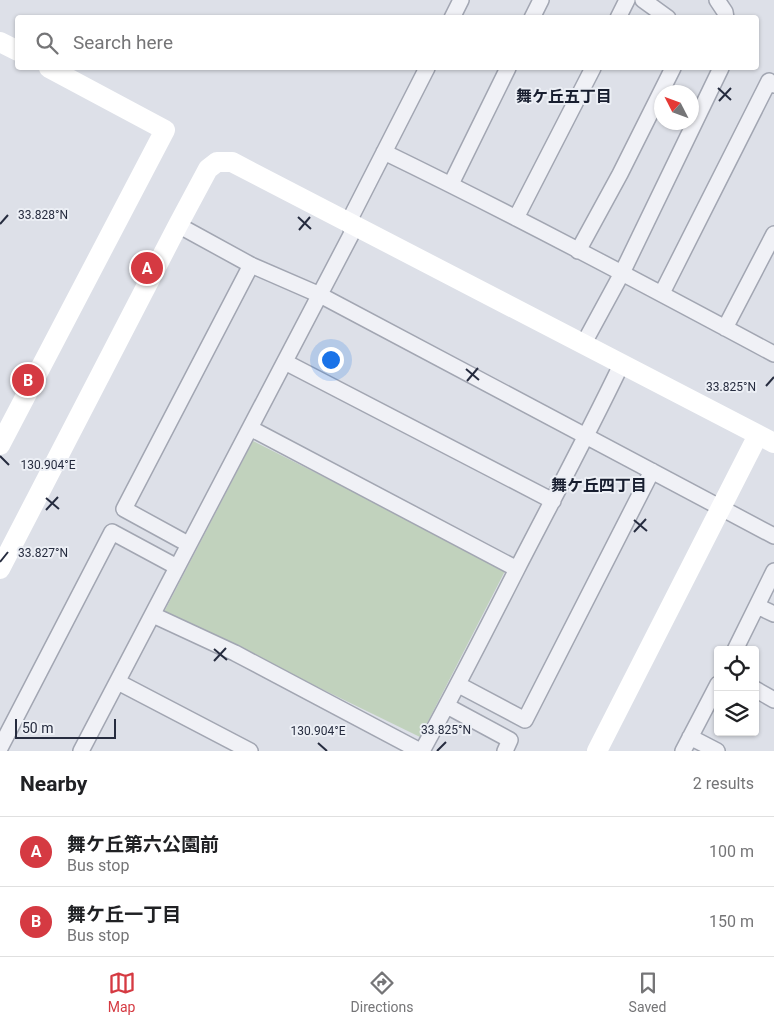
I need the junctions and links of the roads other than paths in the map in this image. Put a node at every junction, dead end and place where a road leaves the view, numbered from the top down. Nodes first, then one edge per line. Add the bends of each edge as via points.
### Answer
1 (461, 0) edge
2 (540, 0) edge
3 (627, 0) edge
4 (643, 0) edge
5 (716, 0) edge
6 (454, 15) edge
7 (533, 15) edge
8 (620, 15) edge
9 (664, 15) edge
10 (726, 15) edge
11 (0, 42) edge
12 (15, 50) edge
13 (53, 70) edge
14 (426, 70) edge
15 (507, 70) edge
16 (592, 70) edge
17 (672, 70) edge
18 (720, 70) edge
19 (774, 85) edge
20 (384, 152) junction
21 (451, 184) junction
22 (516, 218) junction
23 (348, 221) junction
24 (178, 225) junction
25 (774, 234) edge
26 (578, 251) junction
27 (251, 265) junction
28 (622, 273) junction
29 (662, 293) junction
30 (320, 295) junction
31 (725, 328) junction
32 (584, 343) junction
33 (774, 354) edge
34 (285, 362) junction
35 (621, 365) junction
36 (250, 428) junction
37 (587, 437) junction
38 (766, 439) edge
39 (0, 445) edge
40 (652, 471) junction
41 (553, 501) junction
42 (722, 507) junction
43 (774, 536) edge
44 (188, 544) junction
45 (177, 567) junction
46 (0, 569) edge
47 (517, 569) junction
48 (774, 571) edge
49 (757, 606) junction
50 (774, 614) edge
51 (153, 615) junction
52 (737, 646) edge
53 (118, 682) junction
54 (459, 685) junction
55 (714, 691) edge
56 (758, 691) edge
57 (774, 700) edge
58 (447, 706) junction
59 (690, 737) junction
60 (0, 748) edge
61 (83, 750) edge
62 (250, 751) edge
63 (421, 751) edge
64 (505, 751) edge
65 (596, 751) edge
66 (683, 751) edge
67 (717, 751) edge

1 - 6 street
2 - 7 street
3 - 8 street
4 - 9 street
5 - 10 street
11 - 12 street
13 - 39 street via 165,130
14 - 20 street
15 - 21 street
16 - 22 street
17 - 26 street
18 - 28 street
19 - 29 street via 769,81
20 - 21 street
20 - 23 street
21 - 22 street
22 - 26 street
23 - 24 street via 232,162 217,162 208,169
23 - 30 street via 352,233
23 - 32 street
24 - 27 street
24 - 46 street
25 - 31 street
26 - 28 street
27 - 30 street
27 - 44 street via 124,509
28 - 29 street
28 - 32 street
29 - 31 street
30 - 34 street
30 - 37 street
31 - 33 street
32 - 35 street
34 - 36 street
34 - 41 street
35 - 37 street
35 - 38 street
36 - 44 street
36 - 47 street
37 - 40 street
37 - 41 street
38 - 42 street
40 - 42 street
40 - 54 street via 525,720
41 - 47 street
42 - 43 street
42 - 65 street
44 - 45 street
45 - 51 street
45 - 60 street via 112,532
47 - 54 street
48 - 49 street
49 - 50 street
49 - 52 street
51 - 53 street
51 - 63 street via 235,653
53 - 61 street
53 - 62 street
54 - 58 street
55 - 59 street
56 - 57 street
58 - 63 street
58 - 64 street via 510,740
59 - 66 street
59 - 67 street

